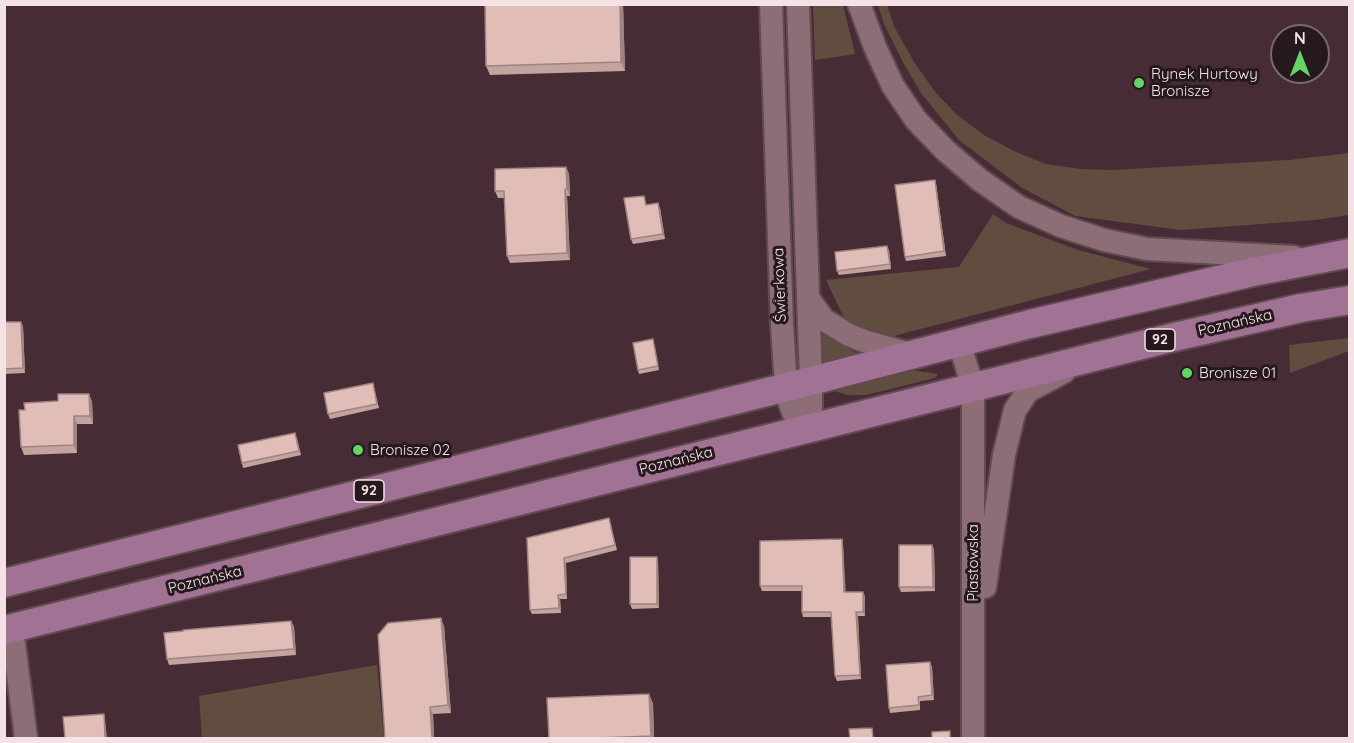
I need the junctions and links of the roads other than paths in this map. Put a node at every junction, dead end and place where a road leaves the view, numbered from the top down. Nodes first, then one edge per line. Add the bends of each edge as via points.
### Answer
1 (771, 4) edge
2 (798, 4) edge
3 (859, 4) edge
4 (1336, 256) edge
5 (808, 298) junction
6 (1350, 300) edge
7 (960, 343) junction
8 (914, 355) junction
9 (1091, 357) junction
10 (799, 384) junction
11 (973, 387) junction
12 (806, 429) junction
13 (4, 583) edge
14 (8, 629) edge
15 (973, 680) junction
16 (26, 738) edge
17 (973, 738) edge

1 - 10 street, Świerkowa via 782,325
2 - 5 street, Świerkowa
3 - 4 street via 893,86 916,120 980,180 1019,207 1061,226 1147,249
4 - 7 main road, 92 via 1253,272
5 - 8 street, Świerkowa via 824,320 849,335
5 - 10 street, Świerkowa
6 - 9 main road, Poznańska / 92
7 - 8 main road, 92
7 - 11 street, Piastowska
8 - 10 main road, 92
9 - 11 main road, Poznańska / 92
9 - 15 street via 1028,391 1015,410 1004,455
10 - 12 street, Świerkowa via 789,401
10 - 13 main road, 92
11 - 12 main road, Poznańska / 92
11 - 15 street, Piastowska
12 - 14 main road, Poznańska / 92
14 - 16 street
15 - 17 street, Piastowska

